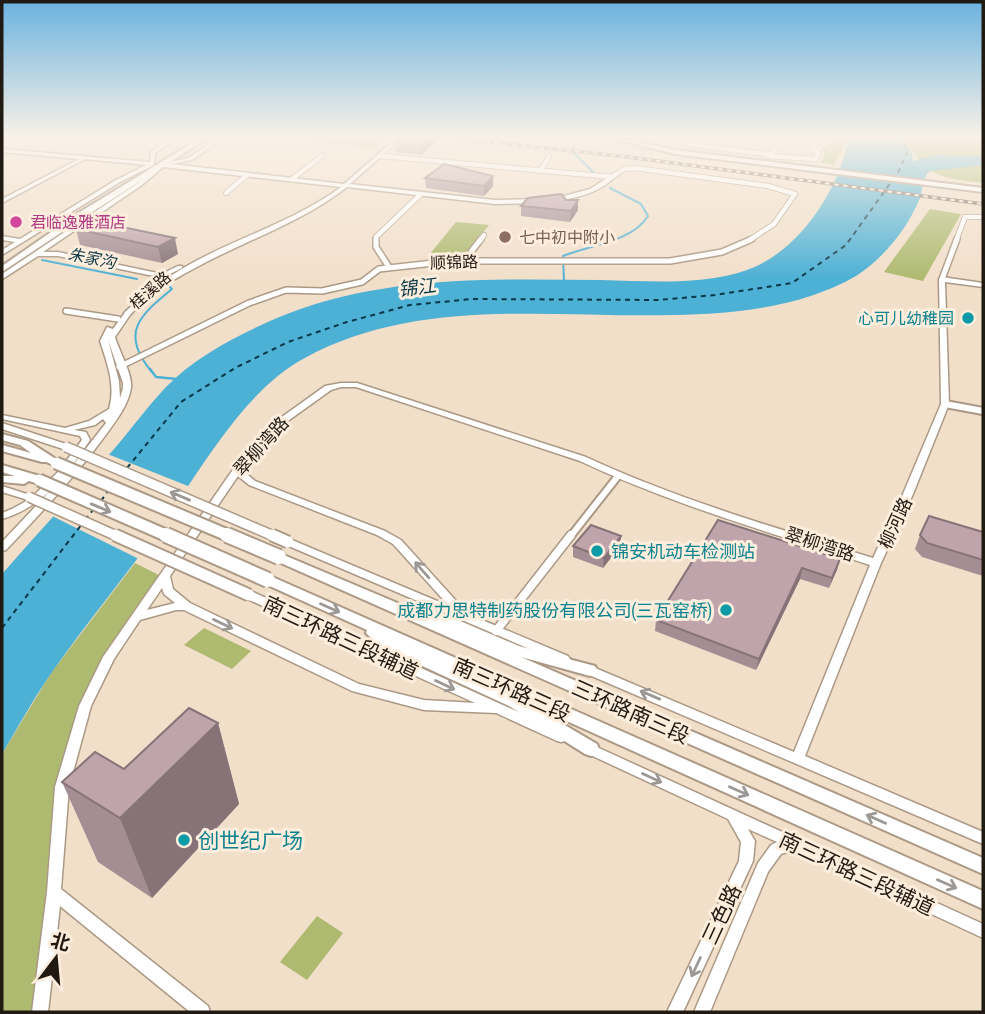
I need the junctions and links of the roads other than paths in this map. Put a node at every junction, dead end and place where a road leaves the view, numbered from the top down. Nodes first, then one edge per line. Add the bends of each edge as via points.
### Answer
1 (33, 184) edge
2 (116, 184) edge
3 (121, 184) edge
4 (133, 184) edge
5 (236, 184) edge
6 (337, 184) edge
7 (340, 184) edge
8 (605, 184) edge
9 (756, 184) edge
10 (950, 184) edge
11 (345, 185) junction
12 (983, 188) edge
13 (226, 193) dead end
14 (421, 194) junction
15 (2, 201) edge
16 (86, 207) junction
17 (59, 217) junction
18 (983, 217) edge
19 (80, 220) junction
20 (484, 234) dead end
21 (2, 240) edge
22 (55, 240) junction
23 (18, 243) junction
24 (2, 253) edge
25 (33, 255) junction
26 (468, 261) junction
27 (2, 262) edge
28 (17, 267) junction
29 (389, 267) junction
30 (2, 270) edge
31 (170, 275) junction
32 (2, 277) edge
33 (942, 279) junction
34 (983, 285) edge
35 (66, 311) dead end
36 (118, 319) junction
37 (116, 368) junction
38 (945, 404) junction
39 (115, 405) junction
40 (983, 411) edge
41 (2, 417) edge
42 (2, 426) edge
43 (58, 430) junction
44 (2, 437) edge
45 (2, 448) edge
46 (55, 463) junction
47 (2, 468) edge
48 (237, 470) junction
49 (618, 476) junction
50 (2, 479) edge
51 (39, 481) junction
52 (252, 483) junction
53 (2, 489) edge
54 (223, 491) junction
55 (2, 516) edge
56 (2, 539) edge
57 (2, 548) edge
58 (279, 558) joint
59 (876, 563) junction
60 (304, 568) junction
61 (164, 575) junction
62 (187, 606) junction
63 (135, 618) junction
64 (469, 620) junction
65 (359, 622) junction
66 (496, 631) junction
67 (590, 670) junction
68 (499, 709) junction
69 (591, 750) junction
70 (798, 757) junction
71 (733, 816) junction
72 (983, 838) edge
73 (794, 844) junction
74 (983, 866) edge
75 (54, 892) junction
76 (983, 900) edge
77 (983, 931) edge
78 (40, 1012) edge
79 (202, 1012) edge
80 (675, 1012) edge
81 (702, 1012) edge

1 - 15 street
2 - 17 street
3 - 16 highway
4 - 19 highway
5 - 13 street
6 - 31 street, 桂溪路 via 309,204
7 - 11 street
8 - 14 street via 527,202
9 - 26 street, 顺锦路 via 795,194 774,224 759,236 722,252 670,261
10 - 12 main road
11 - 14 street
11 - 31 street, 桂溪路 via 316,206
14 - 29 street via 376,237 376,247
16 - 17 street
16 - 27 highway
17 - 23 street
18 - 33 street via 965,217
19 - 22 street
19 - 30 highway
20 - 26 street
21 - 23 street
22 - 25 street
22 - 31 street via 53,245 63,250
23 - 24 street
25 - 28 street
25 - 31 street via 52,253
26 - 29 street, 顺锦路
28 - 30 street
28 - 32 street
29 - 37 street, 顺锦路 via 354,284 328,290 286,290 259,299
31 - 36 street, 桂溪路
31 - 37 street, 桂溪路 via 111,337
33 - 34 street
33 - 38 street, 柳河路
35 - 36 street
36 - 37 street, 桂溪路 via 104,341
37 - 39 street, 桂溪路
37 - 57 street, 桂溪路 via 127,384 119,412
38 - 40 street
38 - 59 street, 柳河路
39 - 43 street via 92,423
39 - 56 street via 76,459
41 - 43 street
64 -> 42 street, bridge via 66,447
43 - 55 street via 83,434 86,440 29,505
44 - 46 highway via 24,443
45 - 46 highway
46 - 58 highway, bridge
47 - 51 highway
48 - 49 street, 翠柳湾路 via 271,429 318,394 341,385 357,385 583,459
48 - 52 street
48 - 54 street, 翠柳湾路
49 - 59 street, 翠柳湾路
49 - 66 street
50 - 51 highway
51 -> 65 highway, 南三环路三段, bridge
52 - 54 street via 235,484
64 -> 52 street via 397,542
53 -> 68 street, 南三环路三段辅道, bridge via 29,497
54 - 61 street, 翠柳湾路
58 - 60 highway, 三环路南三段
59 - 70 street, 柳河路
60 - 67 highway via 379,592 515,650
74 -> 60 highway, 三环路南三段
61 - 62 street via 168,591
61 - 63 street, 翠柳湾路
62 - 63 street
62 -> 68 street via 356,688 424,705
63 - 75 street, 翠柳湾路 via 85,706 62,787
64 - 66 street
65 - 69 highway via 384,642 514,702
65 -> 76 highway, 南三环路三段
66 - 67 street
70 -> 67 street
68 - 69 street, 南三环路三段辅道
69 -> 71 street, 南三环路三段辅道
70 - 72 street
71 - 73 street, 南三环路三段辅道
71 -> 80 street, 三色路 via 748,841 746,861
73 - 77 street, 南三环路三段辅道
73 - 81 street, 三色路 via 776,849 763,868
75 - 78 street, 翠柳湾路
75 - 79 street

